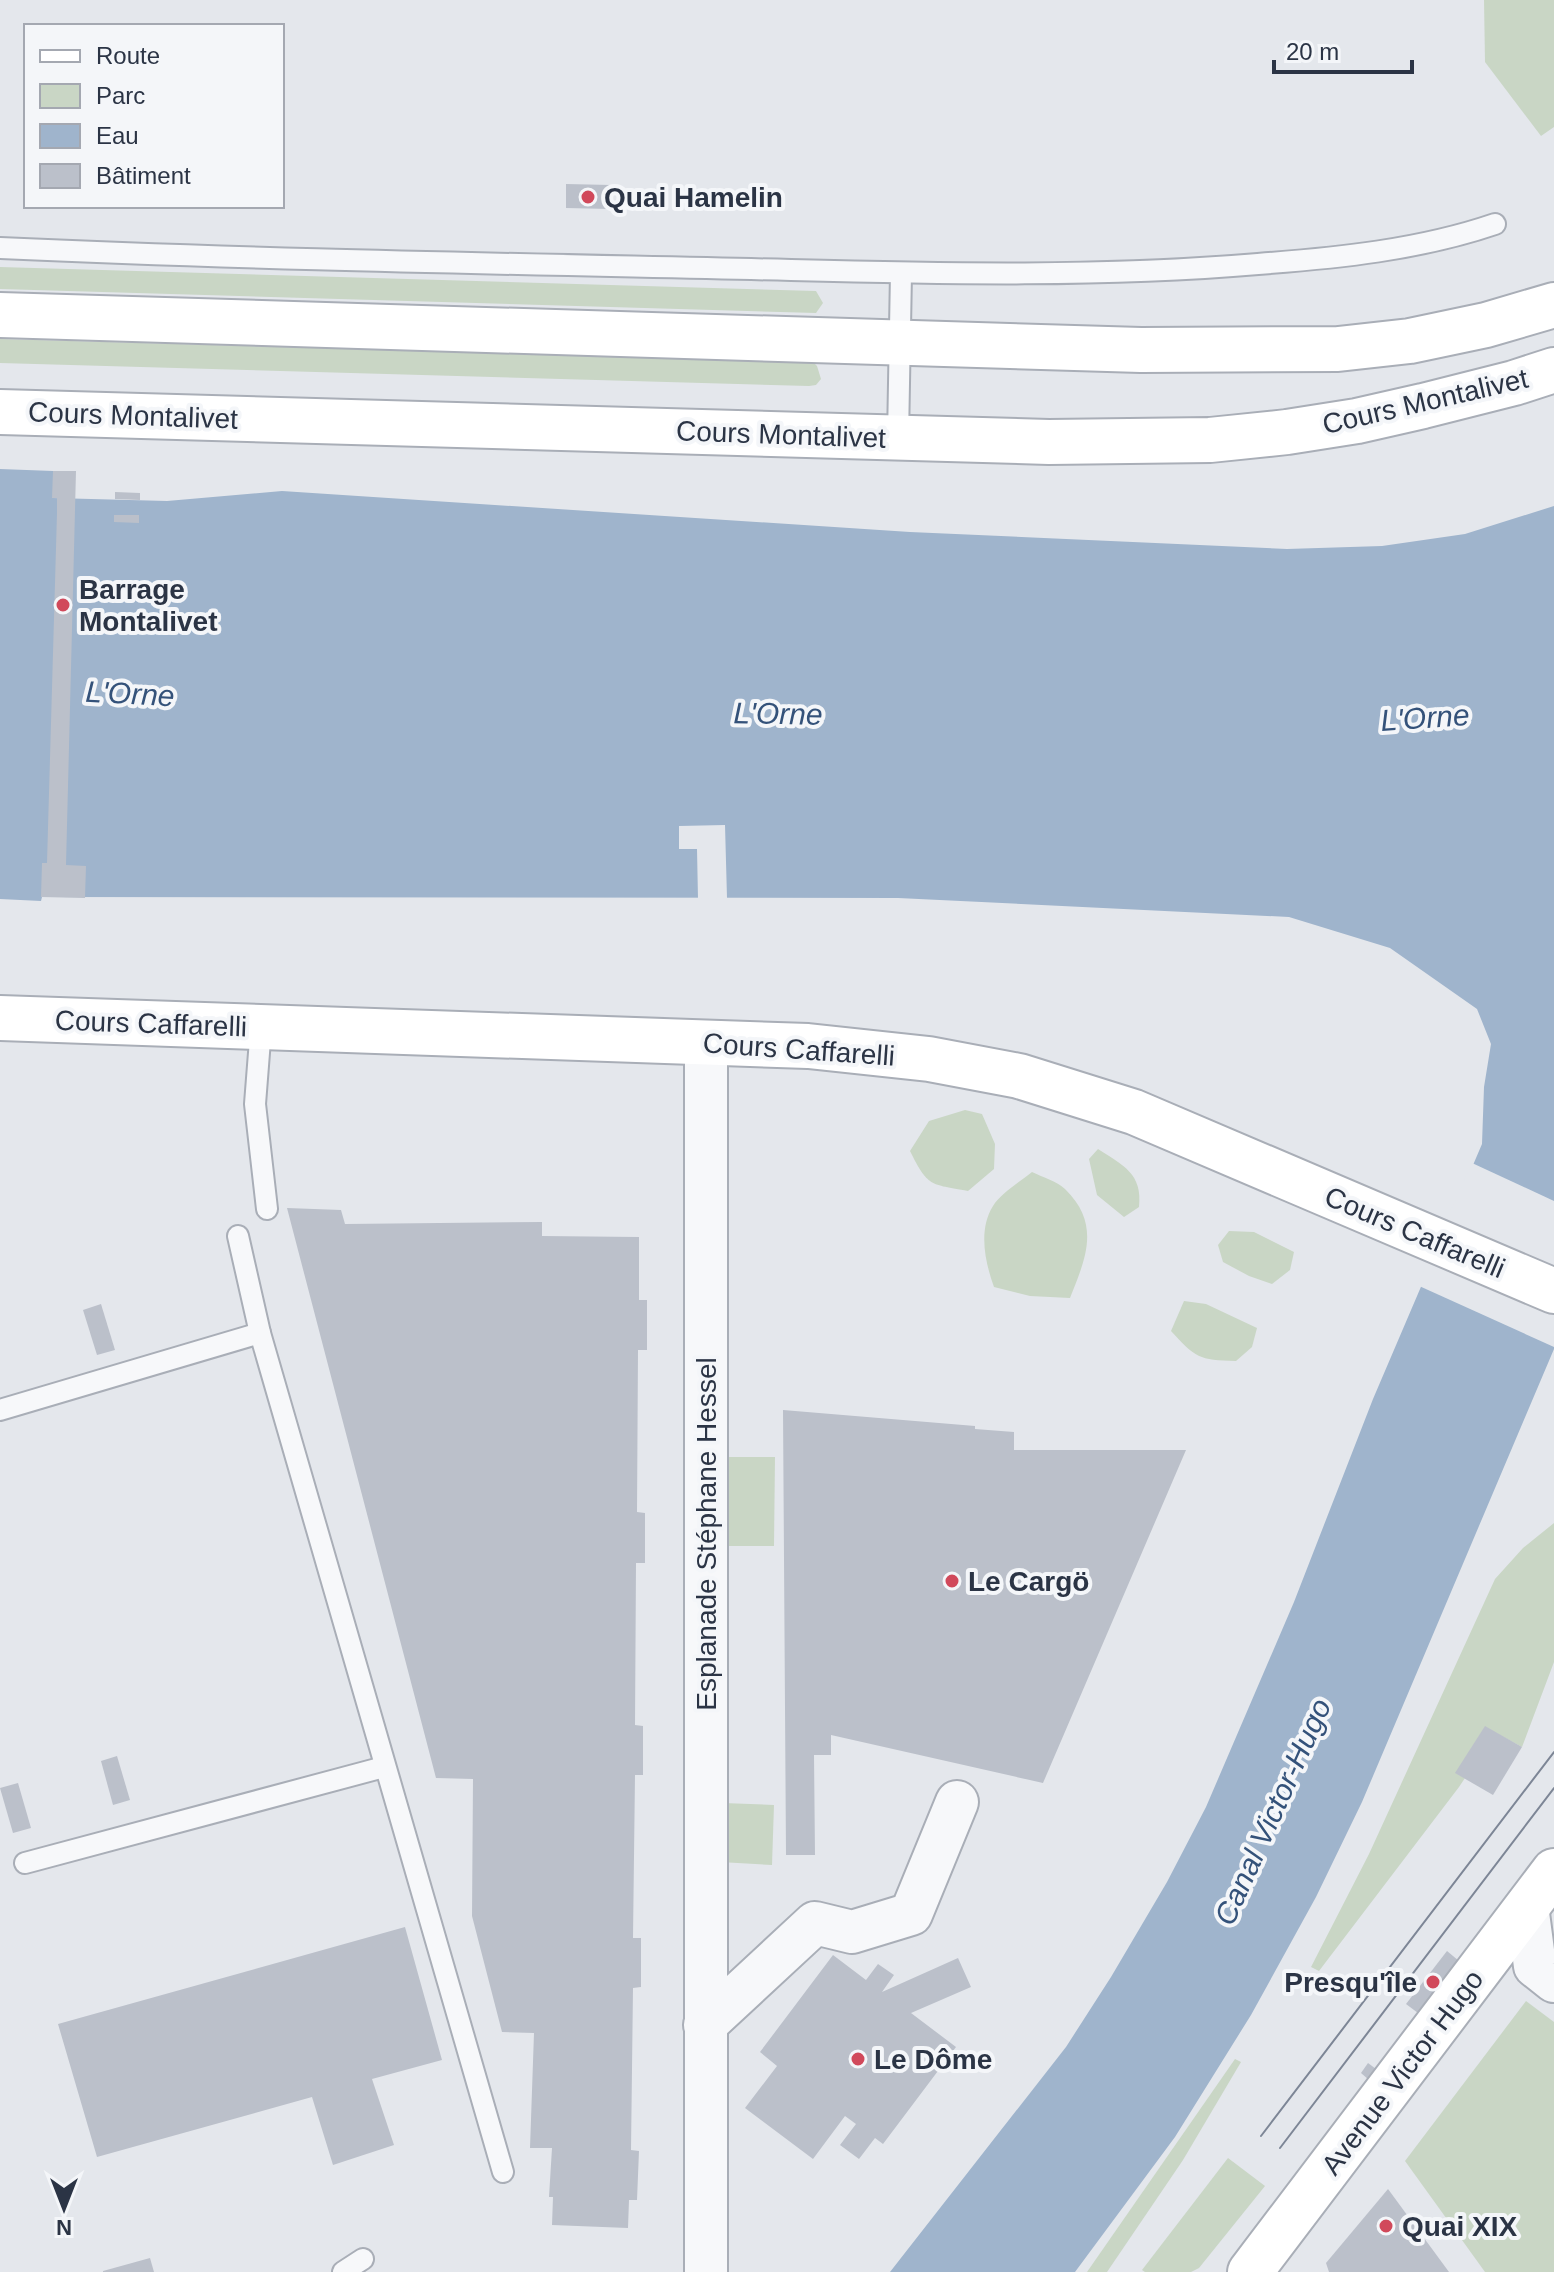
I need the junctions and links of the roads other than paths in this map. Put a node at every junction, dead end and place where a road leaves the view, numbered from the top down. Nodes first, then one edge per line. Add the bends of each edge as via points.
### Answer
1 (1495, 224) dead end
2 (0, 248) edge
3 (901, 273) junction
4 (1554, 305) edge
5 (0, 315) edge
6 (900, 342) junction
7 (1554, 370) edge
8 (0, 412) edge
9 (898, 438) junction
10 (0, 1018) edge
11 (261, 1027) junction
12 (706, 1042) junction
13 (267, 1209) dead end
14 (238, 1236) dead end
15 (1554, 1291) edge
16 (260, 1333) junction
17 (0, 1410) edge
18 (384, 1767) junction
19 (957, 1802) dead end
20 (25, 1863) dead end
21 (1554, 1871) edge
22 (1527, 1906) junction
23 (1544, 1973) edge
24 (705, 2025) junction
25 (503, 2172) dead end
26 (363, 2259) dead end
27 (343, 2272) edge
28 (706, 2272) edge
29 (1250, 2272) edge

1 - 3 lane via 1343,257 1205,269
2 - 3 lane via 381,263
3 - 6 lane
4 - 6 main road via 1449,334 1338,349 1141,350
5 - 6 main road
6 - 9 lane
7 - 9 main road, Cours Montalivet via 1357,421 1210,440
8 - 9 main road, Cours Montalivet
10 - 11 main road, Cours Caffarelli
11 - 12 main road, Cours Caffarelli
11 - 13 lane via 255,1104
12 - 15 main road, Cours Caffarelli via 929,1059 1019,1076 1134,1112
12 - 24 street, Esplanade Stéphane Hessel
14 - 16 lane
16 - 17 lane
16 - 18 lane
18 - 20 lane
18 - 25 lane
19 - 24 street via 911,1914 852,1932 815,1923
21 - 22 main road, Avenue Victor Hugo
22 - 23 street
22 - 29 main road, Avenue Victor Hugo
24 - 28 street, Esplanade Stéphane Hessel
26 - 27 lane

